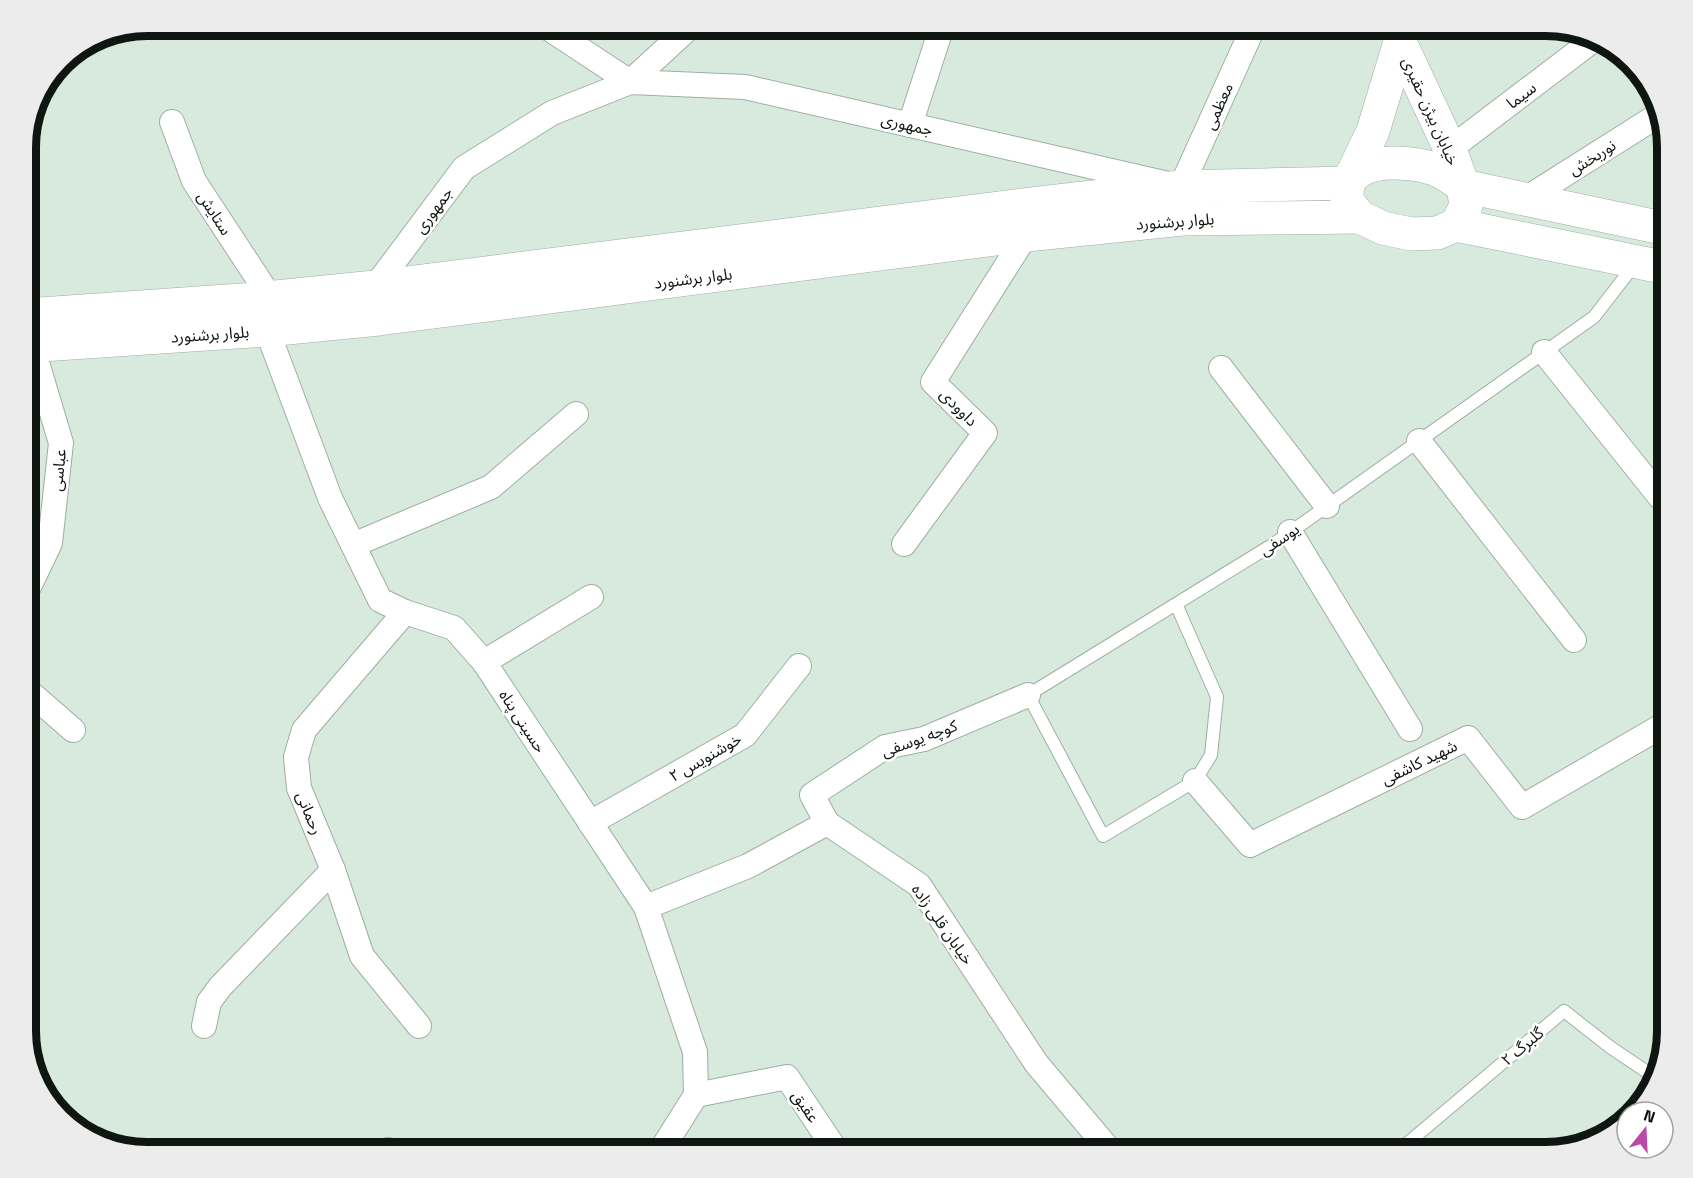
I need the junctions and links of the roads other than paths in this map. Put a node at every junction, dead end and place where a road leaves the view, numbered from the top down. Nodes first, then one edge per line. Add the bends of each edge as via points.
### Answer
1 (560, 36) edge
2 (680, 36) edge
3 (939, 36) edge
4 (1249, 36) edge
5 (1399, 36) edge
6 (1401, 36) edge
7 (1588, 44) edge
8 (630, 82) junction
9 (1653, 118) edge
10 (172, 122) dead end
11 (910, 125) junction
12 (1450, 149) junction
13 (1348, 183) junction
14 (1463, 186) junction
15 (1181, 187) junction
16 (1524, 200) junction
17 (1360, 217) junction
18 (1456, 225) junction
19 (1657, 228) edge
20 (1026, 235) junction
21 (1652, 265) edge
22 (375, 288) junction
23 (270, 297) junction
24 (267, 330) junction
25 (36, 335) edge
26 (36, 336) edge
27 (1544, 352) junction
28 (36, 362) edge
29 (1221, 368) dead end
30 (576, 414) dead end
31 (1419, 441) junction
32 (1657, 493) edge
33 (1327, 506) junction
34 (1290, 532) junction
35 (904, 544) dead end
36 (352, 545) junction
37 (36, 572) edge
38 (591, 597) dead end
39 (1176, 604) junction
40 (405, 612) junction
41 (1574, 640) dead end
42 (484, 662) junction
43 (799, 666) dead end
44 (1028, 695) junction
45 (36, 698) edge
46 (1410, 729) dead end
47 (1657, 729) edge
48 (73, 730) dead end
49 (1195, 781) junction
50 (590, 823) junction
51 (827, 823) junction
52 (333, 870) junction
53 (646, 907) junction
54 (204, 1026) dead end
55 (419, 1026) dead end
56 (1649, 1073) edge
57 (696, 1095) junction
58 (666, 1142) edge
59 (830, 1142) edge
60 (1103, 1142) edge
61 (1409, 1142) edge

1 - 8 street
2 - 8 street
3 - 11 street
4 - 15 street, معظمی
5 - 13 main road, خیابان بیژن حقیری via 1373,131
6 - 12 main road, خیابان بیژن حقیری
7 - 12 street, سیما
8 - 11 street, جمهوری via 745,87
8 - 22 street, جمهوری via 552,113 464,168
9 - 16 street, نوربخش
10 - 23 street, ستایش via 194,181
11 - 15 street, جمهوری
12 - 14 main road, خیابان بیژن حقیری
13 - 14 main road via 1359,171 1381,163 1412,164 1439,171
13 - 15 main road, بلوار برشنورد
13 - 17 main road via 1347,201
14 - 16 main road
14 - 18 main road via 1466,207
15 - 22 main road, بلوار برشنورد
16 - 19 main road
17 - 18 main road via 1383,228 1411,234 1437,233
17 - 20 main road, بلوار برشنورد via 1183,219
18 - 21 main road
20 - 24 main road, بلوار برشنورد
20 - 35 street, داوودی via 933,382 985,434
21 - 27 lane, یوسفی via 1594,317
22 - 23 main road, بلوار برشنورد
23 - 25 main road, بلوار برشنورد
24 - 26 main road, بلوار برشنورد
24 - 36 street, حسینی پناه via 330,498
27 - 31 lane, یوسفی
27 - 32 street
28 - 37 street, عباسی via 61,443 50,543
29 - 33 street
30 - 36 street via 491,487
31 - 33 lane, یوسفی
31 - 41 street
33 - 34 lane, یوسفی
34 - 39 lane, یوسفی
34 - 46 street
36 - 40 street, حسینی پناه via 380,600
38 - 42 street
39 - 44 lane, یوسفی
39 - 49 lane via 1217,698 1211,755
40 - 42 street, حسینی پناه via 454,628
40 - 52 street, رحمانی via 304,730 296,757 299,788
42 - 50 street, حسینی پناه
43 - 50 street, خوشنویس ۲ via 745,735
44 - 49 lane via 1103,836
44 - 51 street, کوچه یوسفی via 924,739 885,747 812,795
45 - 48 street
47 - 49 street, شهید کاشفی via 1522,807 1468,738 1250,845
50 - 53 street, حسینی پناه
51 - 53 street via 748,866
51 - 60 street, خیابان قلی زاده via 919,885 1036,1063
52 - 54 street via 220,987 209,1002
52 - 55 street, رحمانی via 362,956
53 - 57 street, حسینی پناه via 695,1053
56 - 61 lane, گلبرگ ۲ via 1564,1011
57 - 58 street
57 - 59 street, عقیق via 787,1077

